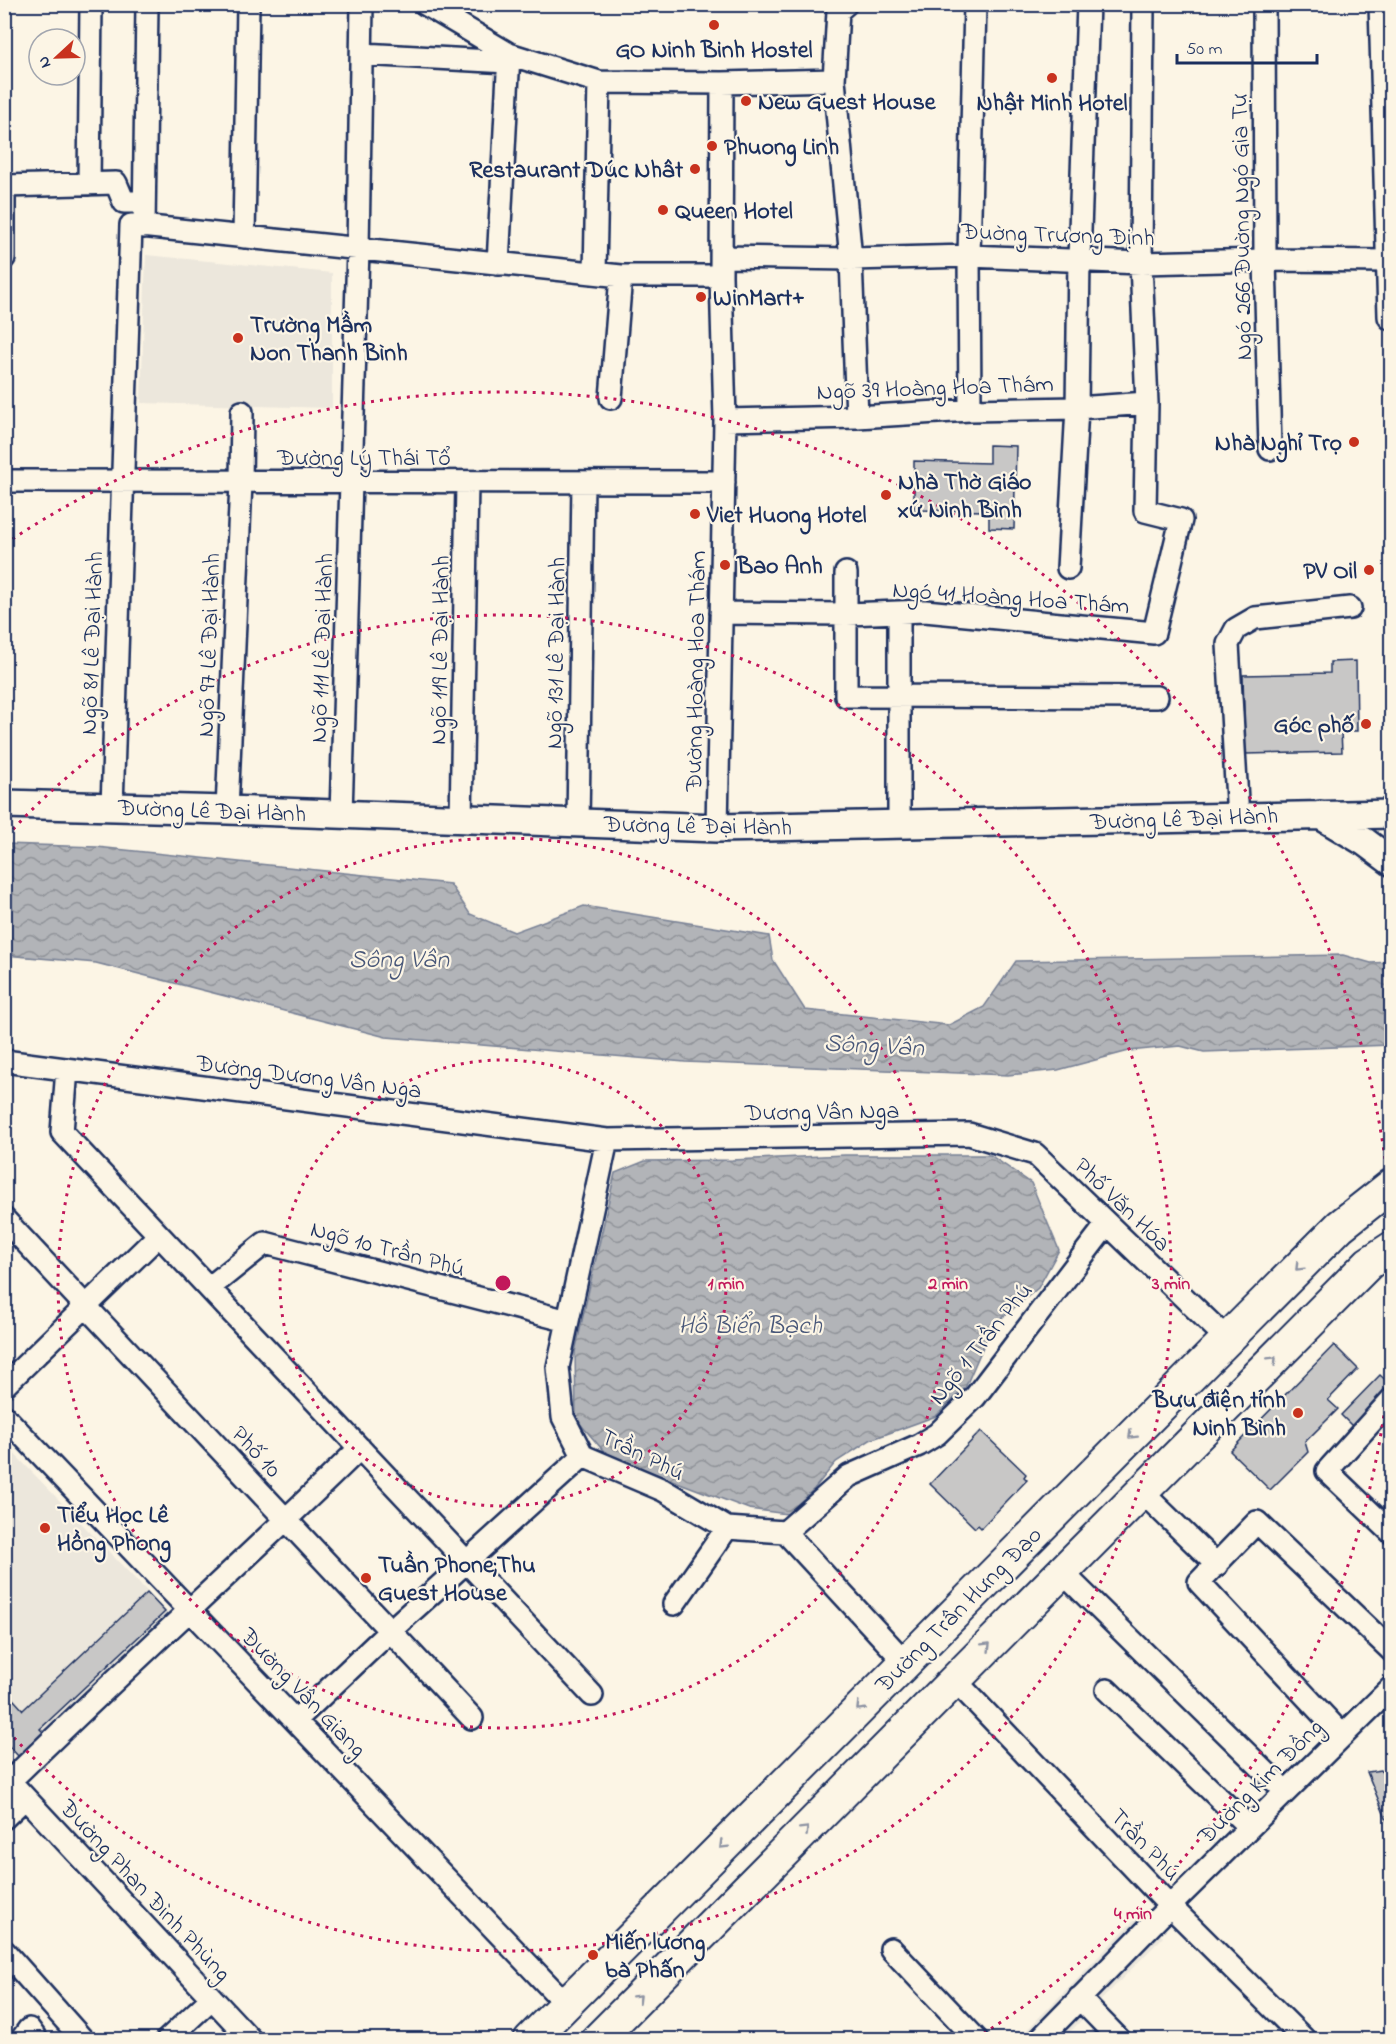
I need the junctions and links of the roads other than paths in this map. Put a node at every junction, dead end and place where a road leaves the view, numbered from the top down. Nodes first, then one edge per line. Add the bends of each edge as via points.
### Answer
1 (91, 4) edge
2 (147, 4) edge
3 (248, 4) edge
4 (363, 4) edge
5 (425, 4) edge
6 (846, 4) edge
7 (975, 4) edge
8 (1088, 4) edge
9 (1143, 4) edge
10 (1264, 4) edge
11 (1383, 4) edge
12 (362, 54) junction
13 (508, 58) junction
14 (834, 80) junction
15 (599, 82) junction
16 (722, 83) junction
17 (89, 184) junction
18 (4, 186) edge
19 (4, 198) edge
20 (144, 202) junction
21 (144, 227) junction
22 (244, 237) junction
23 (358, 249) junction
24 (969, 256) junction
25 (4, 258) edge
26 (851, 259) junction
27 (1079, 259) junction
28 (1265, 260) junction
29 (1391, 261) edge
30 (1141, 263) junction
31 (498, 264) junction
32 (722, 267) junction
33 (595, 273) junction
34 (621, 276) junction
35 (1392, 316) edge
36 (611, 398) dead end
37 (1147, 403) junction
38 (1077, 408) junction
39 (970, 410) junction
40 (242, 412) dead end
41 (857, 417) junction
42 (725, 420) junction
43 (1270, 449) dead end
44 (122, 480) junction
45 (4, 482) edge
46 (241, 482) junction
47 (352, 483) junction
48 (467, 483) junction
49 (584, 483) junction
50 (724, 483) junction
51 (1068, 568) dead end
52 (846, 573) dead end
53 (1350, 608) dead end
54 (899, 612) junction
55 (721, 613) junction
56 (847, 614) junction
57 (899, 696) junction
58 (1157, 697) dead end
59 (4, 804) edge
60 (112, 807) junction
61 (227, 810) junction
62 (341, 814) junction
63 (1318, 814) junction
64 (1392, 814) edge
65 (1238, 818) junction
66 (461, 819) junction
67 (578, 823) junction
68 (899, 825) junction
69 (717, 828) junction
70 (1392, 862) edge
71 (4, 1061) edge
72 (67, 1070) junction
73 (607, 1140) junction
74 (1035, 1154) joint
75 (1392, 1175) edge
76 (1392, 1185) edge
77 (4, 1219) edge
78 (1107, 1224) junction
79 (1340, 1226) junction
80 (159, 1235) junction
81 (1387, 1258) edge
82 (209, 1288) junction
83 (86, 1306) junction
84 (568, 1321) junction
85 (1227, 1339) junction
86 (4, 1386) edge
87 (1390, 1403) edge
88 (4, 1416) edge
89 (360, 1449) junction
90 (584, 1456) junction
91 (1141, 1491) junction
92 (287, 1520) junction
93 (727, 1528) junction
94 (785, 1532) junction
95 (1392, 1533) edge
96 (467, 1563) junction
97 (1217, 1565) junction
98 (1061, 1571) junction
99 (674, 1604) dead end
100 (189, 1609) junction
101 (390, 1631) junction
102 (1392, 1651) edge
103 (913, 1654) junction
104 (954, 1679) junction
105 (1392, 1687) edge
106 (1107, 1689) dead end
107 (592, 1695) dead end
108 (472, 1718) dead end
109 (296, 1720) junction
110 (1342, 1735) junction
111 (7, 1778) edge
112 (1285, 1791) junction
113 (25, 1798) junction
114 (4, 1818) edge
115 (1250, 1827) junction
116 (1170, 1905) junction
117 (891, 1949) dead end
118 (4, 1951) edge
119 (212, 1998) junction
120 (1079, 1998) junction
121 (566, 2004) junction
122 (598, 2039) edge
123 (21, 2040) edge
124 (37, 2040) edge
125 (82, 2040) edge
126 (167, 2040) edge
127 (251, 2040) edge
128 (530, 2040) edge
129 (977, 2040) edge
130 (1039, 2040) edge
131 (1120, 2040) edge
132 (1305, 2040) edge

1 - 17 street
2 - 20 street
3 - 22 street
4 - 12 street, Ngõ 111 Lê Đại Hành
5 - 13 street
6 - 14 street via 838,10
7 - 24 street
8 - 27 street
9 - 30 street
10 - 28 street, Ngó 266 Đuờng Ngó Gia Tự
11 - 29 main road
12 - 13 street
12 - 23 street, Ngõ 111 Lê Đại Hành
13 - 15 street
13 - 31 street
14 - 16 street
14 - 26 street
15 - 16 street
15 - 33 street
16 - 32 street, Đường Hoàng Hoa Thám
17 - 18 street
17 - 20 street via 116,183 124,202
19 - 25 street
20 - 21 street
21 - 22 street, Đuờng Trương Định
21 - 44 street, Ngõ 81 Lê Đại Hành via 130,225
22 - 23 street, Đuờng Trương Định
23 - 31 street, Đuờng Trương Định
23 - 47 street, Ngõ 111 Lê Đại Hành
24 - 26 street, Đuờng Trương Định
24 - 27 street, Đuờng Trương Định
24 - 39 street
26 - 32 street, Đuờng Trương Định
26 - 41 street
27 - 30 street, Đuờng Trương Định
27 - 38 street
28 - 29 street, Đuờng Trương Định
28 - 30 street, Đuờng Trương Định
28 - 43 street, Ngó 266 Đuờng Ngó Gia Tự
29 - 35 main road
30 - 37 street
31 - 33 street, Đuờng Trương Định
32 - 34 street, Đuờng Trương Định
32 - 42 street, Đường Hoàng Hoa Thám
33 - 34 street, Đuờng Trương Định
34 - 36 street
37 - 38 street, Ngõ 39 Hoàng Hoa Thám
37 - 54 street, Ngó 41 Hoàng Hoa Thám via 1145,511 1181,520 1154,633 925,611
38 - 39 street, Ngõ 39 Hoàng Hoa Thám
38 - 51 street
39 - 41 street, Ngõ 39 Hoàng Hoa Thám
40 - 46 street, Ngõ 97 Lê Đại Hành
41 - 42 street, Ngõ 39 Hoàng Hoa Thám
42 - 50 street, Đường Hoàng Hoa Thám
44 - 45 street, Đường Lý Thái Tổ
44 - 46 street, Đường Lý Thái Tổ
44 - 60 street, Ngõ 81 Lê Đại Hành
46 - 47 street, Đường Lý Thái Tổ
46 - 61 street, Ngõ 97 Lê Đại Hành
47 - 48 street, Đường Lý Thái Tổ
47 - 62 street, Ngõ 111 Lê Đại Hành
48 - 49 street, Đường Lý Thái Tổ
48 - 66 street, Ngõ 119 Lê Đại Hành
49 - 50 street, Đường Lý Thái Tổ
49 - 67 street, Ngõ 131 Lê Đại Hành
50 - 55 street, Đường Hoàng Hoa Thám
52 - 56 street
53 - 65 street via 1255,618 1236,629 1228,644
54 - 56 street, Ngó 41 Hoàng Hoa Thám
54 - 57 street
55 - 56 street, Ngó 41 Hoàng Hoa Thám
55 - 69 street, Đường Hoàng Hoa Thám
56 - 57 street via 846,696
57 - 58 street
57 - 68 street
59 - 60 main road, Đường Lê Đại Hành
60 - 61 main road, Đường Lê Đại Hành
61 - 62 main road, Đường Lê Đại Hành
62 - 66 main road, Đường Lê Đại Hành
63 - 64 main road, Đường Lê Đại Hành
63 - 65 main road, Đường Lê Đại Hành
63 - 70 main road
65 - 68 main road, Đường Lê Đại Hành
66 - 67 main road, Đường Lê Đại Hành
67 - 69 main road, Đường Lê Đại Hành
68 - 69 main road, Đường Lê Đại Hành
71 - 72 street, Đường Dương Vân Nga
72 - 73 street, Đường Dương Vân Nga
72 - 80 street via 62,1132
73 - 74 street, Dương Vân Nga via 969,1134
73 - 84 street, Trần Phú
74 - 78 street, Phố Văn Hóa
75 - 79 highway
76 - 79 highway, Đường Trân Hưng Đạo
77 - 83 street, Phố 10
78 - 85 street, Phố Văn Hóa
78 - 94 street, Ngõ 1 Trần Phú via 975,1397 937,1434 849,1476
79 -> 85 highway, Đường Trân Hưng Đạo
80 - 82 street
80 - 83 street
91 -> 81 highway, Đường Trân Hưng Đạo via 1369,1263
82 - 84 street, Ngõ 10 Trần Phú via 265,1243
82 - 89 street
83 - 86 street
83 - 92 street, Phố 10
84 - 90 street, Trần Phú via 558,1367 563,1417
85 -> 103 highway, Đường Trân Hưng Đạo
87 - 95 street via 1327,1470
88 - 100 street, Đường Vân Giang
89 - 92 street
89 - 96 street
90 - 93 street, Trần Phú via 663,1490
90 - 96 street
91 - 97 street
91 - 98 highway, Đường Trân Hưng Đạo
92 - 100 street
92 - 101 street, Phố 10
93 - 94 street, Trần Phú
93 - 99 street
94 - 103 street
96 - 101 street
96 - 107 street
97 - 102 street via 1257,1522
97 - 110 street via 1199,1582
104 -> 98 highway, Đường Trân Hưng Đạo
98 - 112 street
100 - 109 street, Đường Vân Giang
100 - 111 street
101 - 108 street, Phố 10
101 - 109 street
103 - 104 highway
103 -> 121 highway, Đường Trân Hưng Đạo
104 - 116 street, Trần Phú
122 -> 104 highway, Đường Trân Hưng Đạo
105 - 110 street, Đường Kim Đồng
106 - 115 street
109 - 121 street, Đường Vân Giang
110 - 112 street, Đường Kim Đồng
111 - 113 street, Đường Phan Đình Phùng
112 - 115 street, Đường Kim Đồng
113 - 114 street
113 - 119 street, Đường Phan Đình Phùng
115 - 116 street, Đường Kim Đồng
116 - 120 street, Đường Kim Đồng
116 - 132 street, Trần Phú
117 - 129 street
118 - 125 street
119 - 126 street
119 - 127 street, Đường Phan Đình Phùng
120 - 130 street, Đường Kim Đồng
120 - 131 street
121 - 122 highway
121 - 128 highway, Đường Trân Hưng Đạo
123 - 124 street via 29,2029

